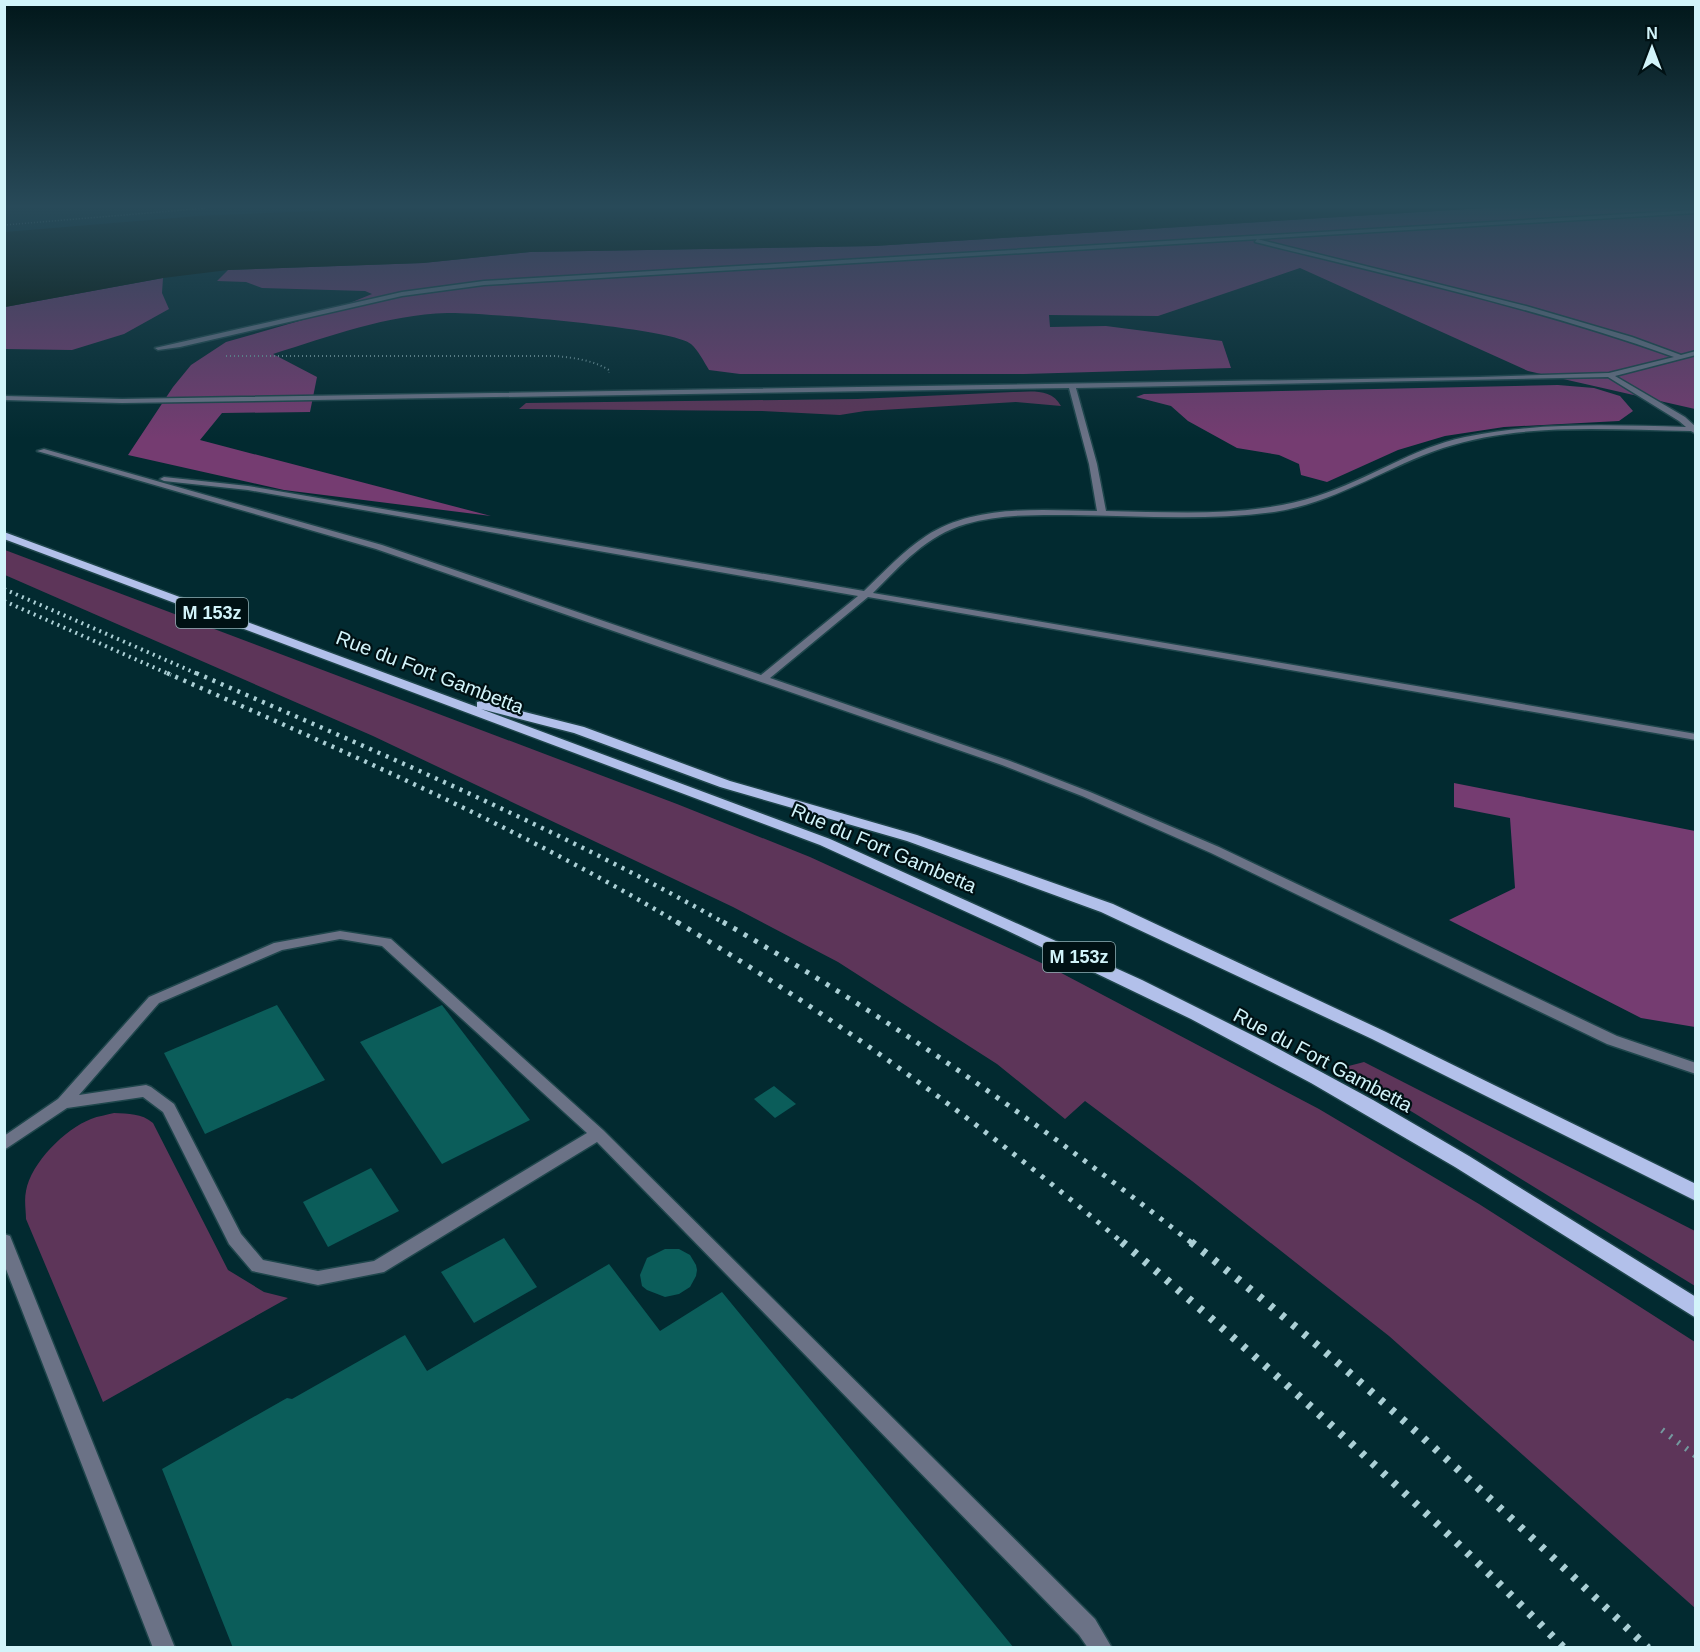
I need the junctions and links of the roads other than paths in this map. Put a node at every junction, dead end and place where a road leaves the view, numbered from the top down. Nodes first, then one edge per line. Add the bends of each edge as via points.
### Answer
1 (475, 285) edge
2 (1438, 285) edge
3 (158, 348) dead end
4 (1695, 353) edge
5 (1682, 357) junction
6 (1609, 375) junction
7 (1072, 386) junction
8 (4, 398) edge
9 (1694, 430) edge
10 (41, 451) dead end
11 (131, 475) junction
12 (1102, 513) junction
13 (4, 535) edge
14 (866, 594) junction
15 (762, 680) junction
16 (420, 690) junction
17 (1695, 737) edge
18 (1695, 1069) edge
19 (63, 1103) junction
20 (598, 1134) junction
21 (4, 1144) edge
22 (1695, 1193) edge
23 (4, 1241) edge
24 (1695, 1309) edge
25 (164, 1647) edge
26 (1101, 1647) edge

1 - 3 lane via 402,294
2 - 5 lane via 1547,312
4 - 5 lane
5 - 6 lane
6 - 7 lane
6 - 9 lane
7 - 8 lane via 122,401
7 - 12 lane
9 - 12 lane via 1599,428 1510,433 1463,440 1422,453 1312,501 1276,509
10 - 11 lane
11 - 14 lane via 248,488
11 - 15 lane via 379,547
12 - 14 lane via 1039,513 953,525 918,544
13 - 16 main road, Rue du Fort Gambetta / M 153z
14 - 15 lane
14 - 17 lane
15 - 18 lane via 1086,794 1215,850 1612,1040
16 - 22 main road via 579,730 725,784 912,838 1107,908 1378,1035
16 - 24 main road, Rue du Fort Gambetta / M 153z via 825,842 1138,985 1409,1130
19 - 20 lane via 154,1000 279,946 340,935 386,942
19 - 20 lane via 146,1091 169,1108 235,1239 258,1266 318,1278 378,1267
19 - 21 lane
20 - 26 lane via 1087,1627
23 - 25 lane

